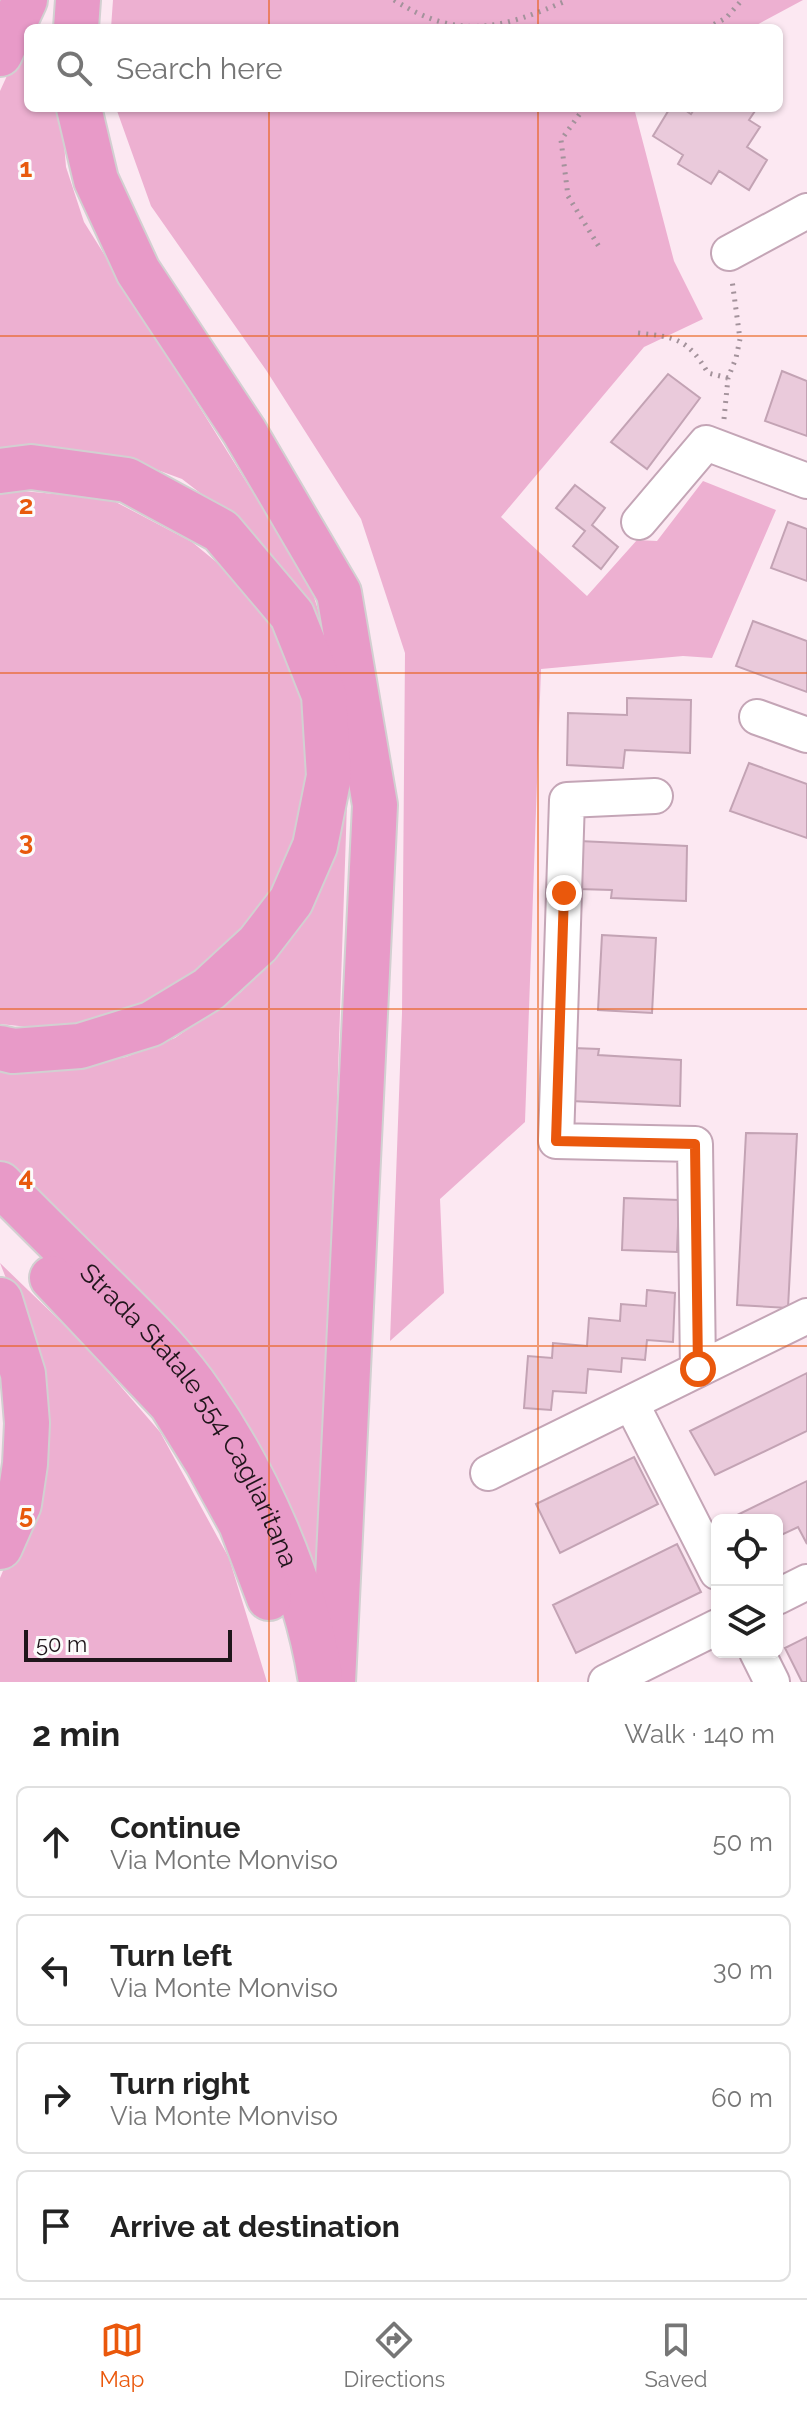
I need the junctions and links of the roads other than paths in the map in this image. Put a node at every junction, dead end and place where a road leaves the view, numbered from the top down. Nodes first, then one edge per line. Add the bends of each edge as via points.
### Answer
1 (25, 0) edge
2 (78, 0) edge
3 (76, 24) edge
4 (0, 54) edge
5 (80, 112) edge
6 (807, 211) edge
7 (729, 253) road end
8 (0, 471) edge
9 (807, 481) edge
10 (639, 522) dead end
11 (757, 717) dead end
12 (807, 735) edge
13 (655, 796) dead end
14 (0, 1048) edge
15 (0, 1184) edge
16 (0, 1225) edge
17 (0, 1300) edge
18 (807, 1316) edge
19 (698, 1369) junction
20 (631, 1403) junction
21 (488, 1473) dead end
22 (0, 1547) edge
23 (711, 1560) edge
24 (807, 1582) edge
25 (783, 1594) edge
26 (711, 1630) edge
27 (760, 1658) edge
28 (291, 1682) edge
29 (321, 1682) edge
30 (333, 1682) edge
31 (606, 1682) edge
32 (772, 1682) edge

1 - 4 highway
2 - 3 highway
5 - 30 highway via 96,180 138,271 244,431 339,593 375,805
6 - 7 street
8 - 14 highway via 31,467 127,480 221,531 292,615 324,695 329,776 315,846 291,901 258,944 209,989 151,1024 80,1046
9 - 10 street via 706,443
11 - 12 street
13 - 19 street via 567,800 556,1141 695,1144
15 - 29 highway, Strada Statale 554 Cagliaritana via 154,1337 202,1395 272,1519 297,1587
16 - 28 highway, Strada Statale 554 Cagliaritana via 171,1404 241,1524 269,1595
17 - 22 highway via 23,1374 27,1423 19,1504
18 - 19 street
19 - 20 street
20 - 21 street
20 - 23 street
24 - 25 street
26 - 31 street
27 - 32 street

